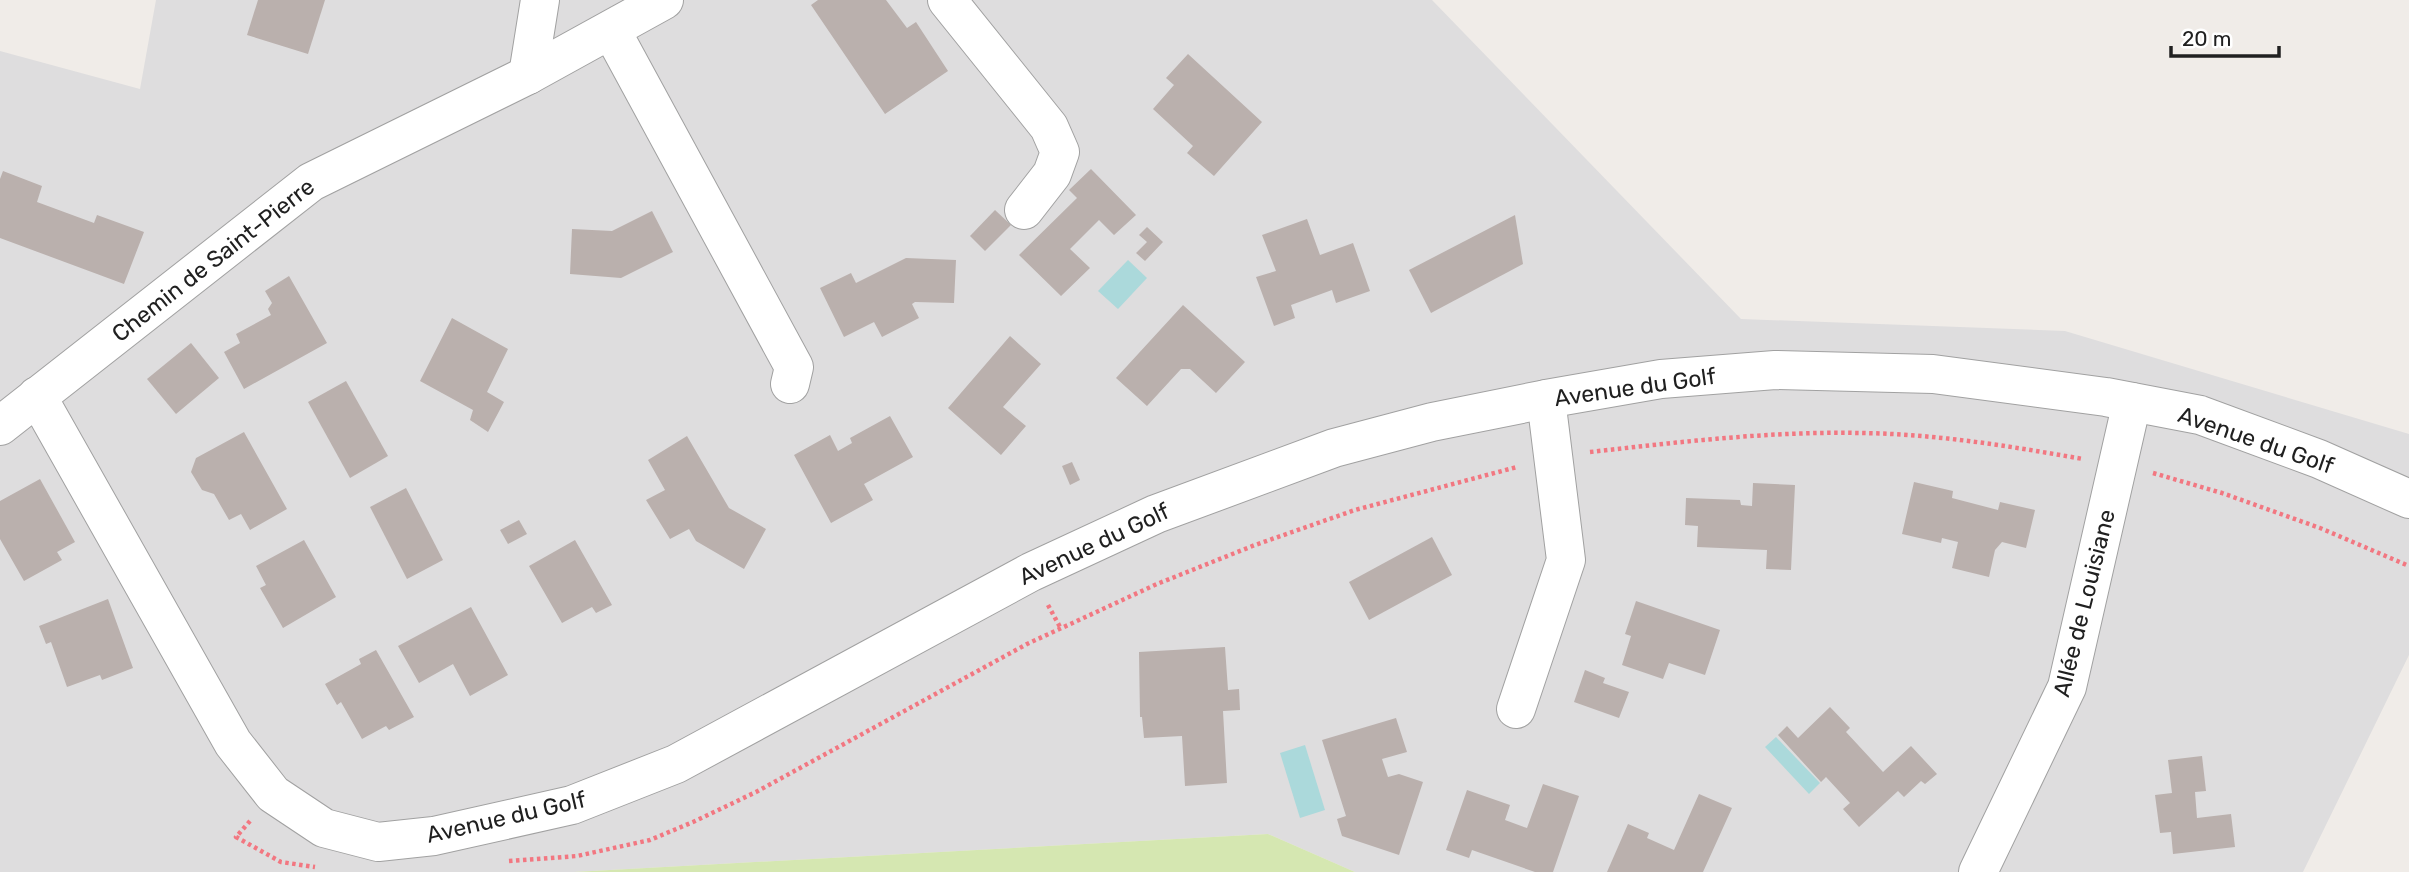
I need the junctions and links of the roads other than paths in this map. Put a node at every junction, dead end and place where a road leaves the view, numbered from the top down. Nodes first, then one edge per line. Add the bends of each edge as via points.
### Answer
1 (540, 0) edge
2 (664, 0) edge
3 (947, 0) edge
4 (611, 30) junction
5 (528, 75) junction
6 (1024, 211) dead end
7 (790, 384) dead end
8 (37, 396) junction
9 (1546, 399) junction
10 (2132, 402) junction
11 (0, 426) edge
12 (2409, 499) edge
13 (1516, 709) dead end
14 (1978, 872) edge

1 - 5 street
2 - 4 street, Chemin de Saint-Pierre
3 - 6 street via 1049,127 1060,152 1052,174
4 - 5 street, Chemin de Saint-Pierre
4 - 7 street via 793,366
5 - 8 street, Chemin de Saint-Pierre via 311,182
8 - 9 street, Avenue du Golf via 233,743 273,794 324,828 378,842 434,836 572,805 676,764 1031,572 1156,514 1334,448
8 - 11 street, Chemin de Saint-Pierre
9 - 10 street, Avenue du Golf via 1661,379 1775,370 1933,374
9 - 13 street via 1566,560
10 - 12 street, Avenue du Golf via 2200,415 2319,459
10 - 14 street, Allée de Louisiane via 2067,687

